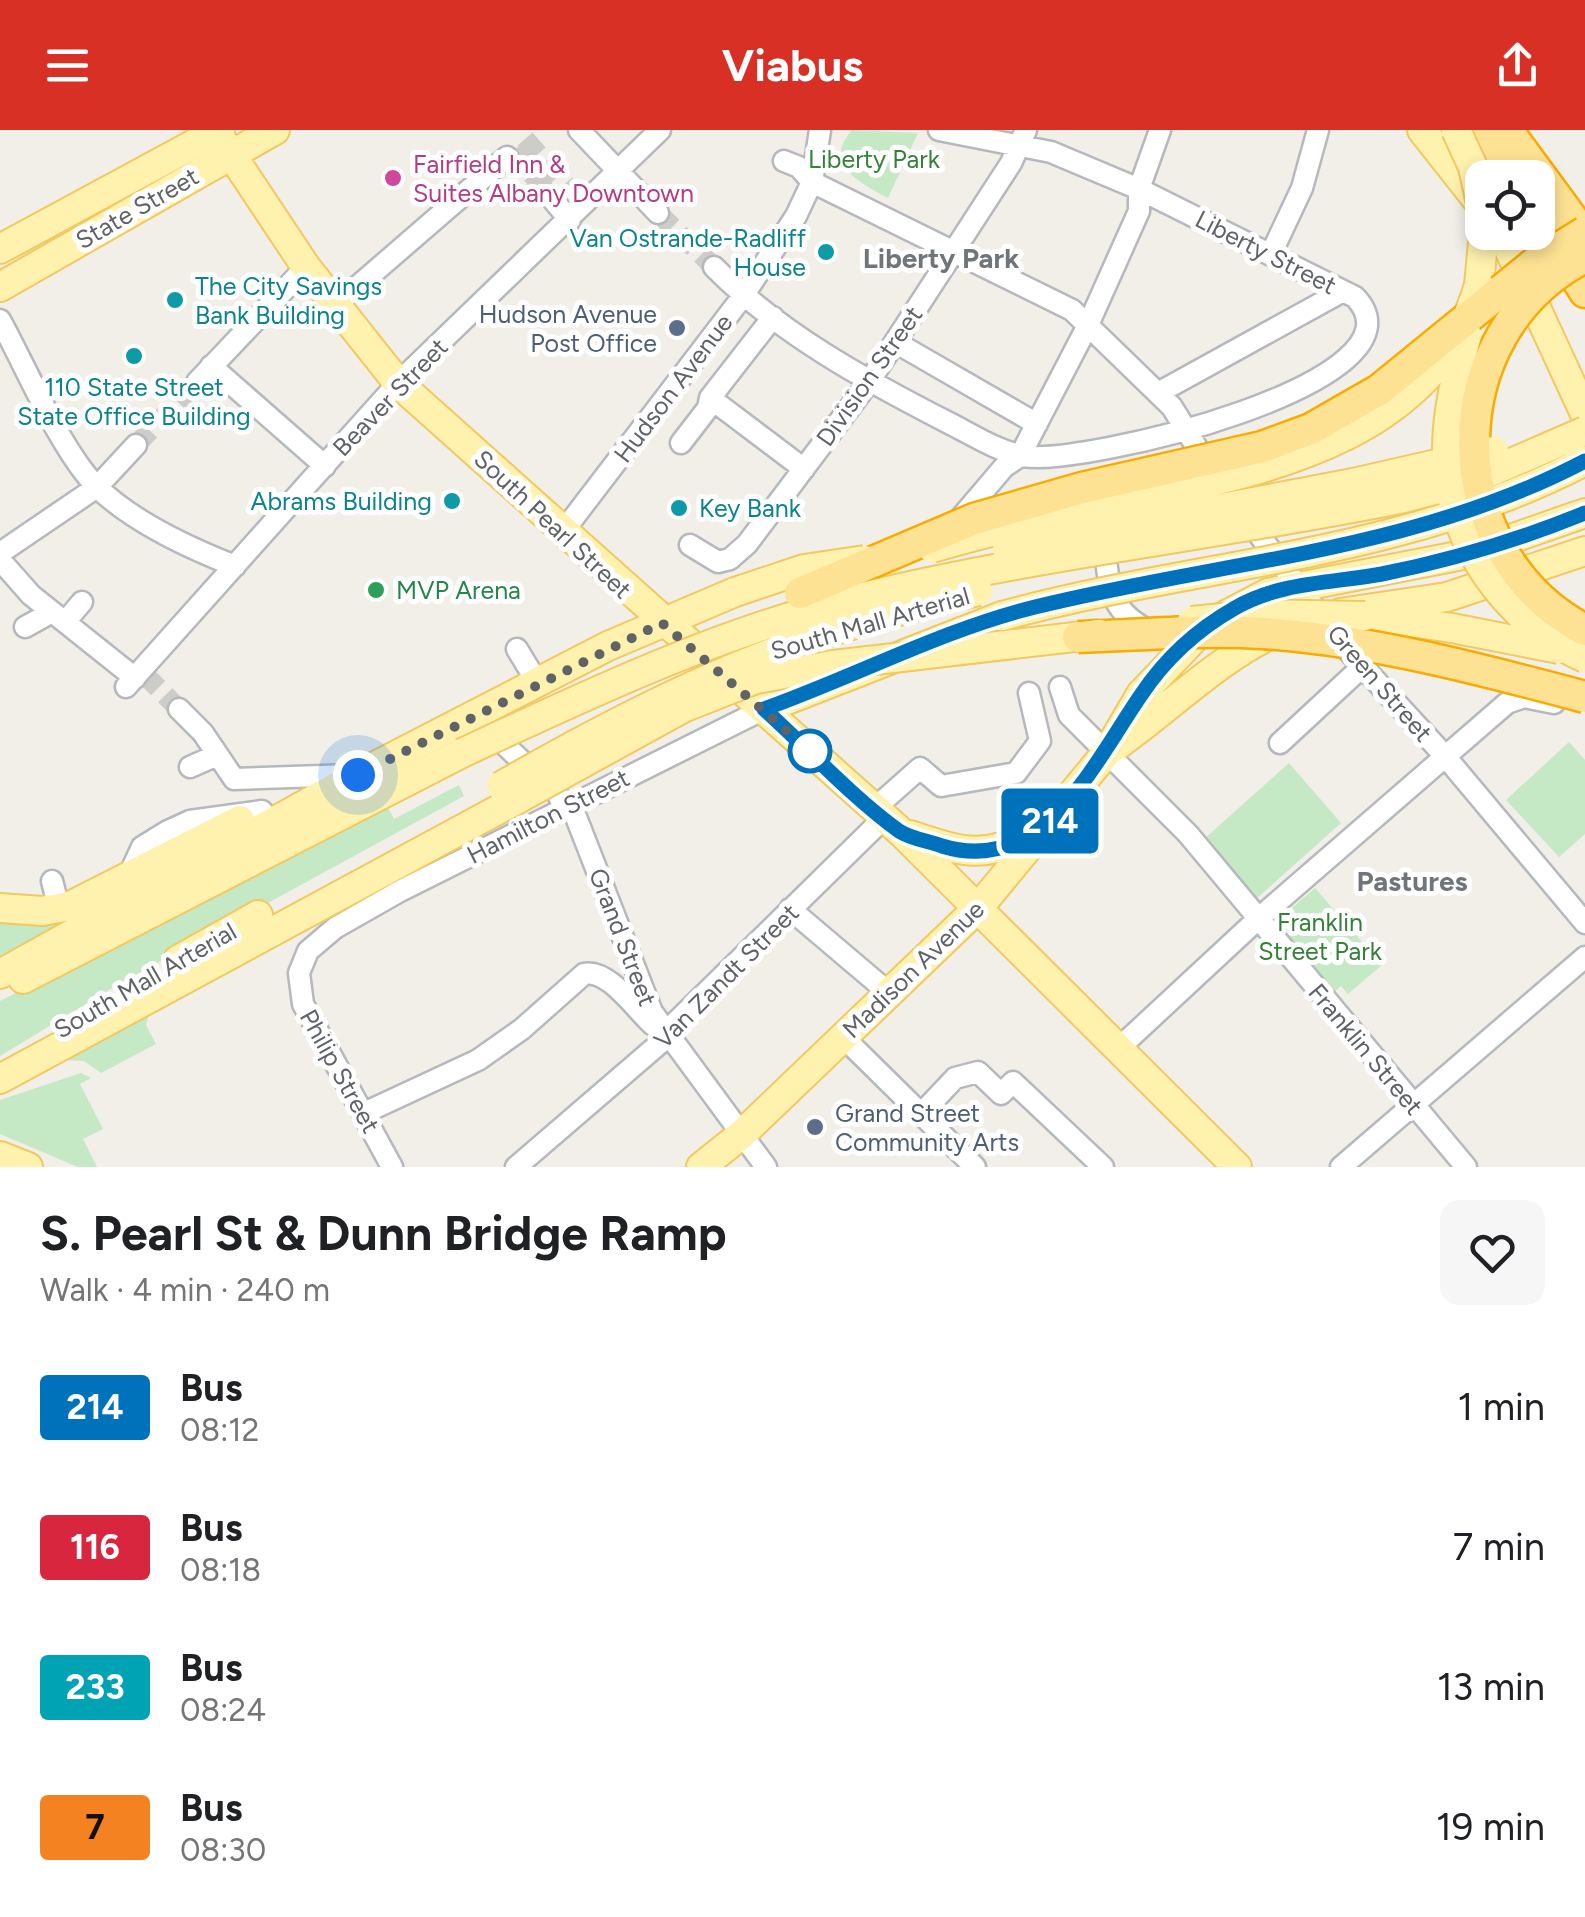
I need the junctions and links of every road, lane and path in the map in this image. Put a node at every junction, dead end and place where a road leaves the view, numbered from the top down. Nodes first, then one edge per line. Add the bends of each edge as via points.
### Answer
1 (275, 130) edge
2 (579, 130) edge
3 (660, 130) edge
4 (820, 130) edge
5 (940, 130) edge
6 (1160, 130) edge
7 (1318, 130) edge
8 (1422, 130) edge
9 (1456, 130) edge
10 (1481, 130) edge
11 (1508, 130) edge
12 (221, 137) edge
13 (1024, 137) edge
14 (507, 157) dead end
15 (1470, 160) edge
16 (1500, 160) edge
17 (784, 161) dead end
18 (618, 172) junction
19 (812, 182) junction
20 (1465, 186) edge
21 (1138, 188) junction
22 (561, 195) tunnel mouth
23 (577, 213) junction
24 (658, 213) tunnel mouth
25 (1585, 234) edge
26 (1555, 244) edge
27 (0, 249) edge
28 (1482, 250) edge
29 (1509, 250) edge
30 (954, 252) junction
31 (1271, 254) junction
32 (1585, 257) edge
33 (306, 267) junction
34 (714, 267) tunnel mouth
35 (1479, 285) junction
36 (0, 287) edge
37 (1343, 291) junction
38 (1585, 292) edge
39 (742, 296) junction
40 (336, 305) junction
41 (773, 317) junction
42 (0, 320) edge
43 (1088, 325) junction
44 (895, 342) junction
45 (705, 345) junction
46 (734, 367) junction
47 (869, 382) junction
48 (398, 383) junction
49 (1158, 393) junction
50 (710, 398) junction
51 (1585, 416) edge
52 (1036, 424) junction
53 (1187, 426) junction
54 (1585, 431) edge
55 (681, 443) dead end
56 (136, 446) tunnel mouth
57 (1585, 450) edge
58 (1088, 451) junction
59 (1020, 456) junction
60 (1585, 461) edge
61 (804, 468) junction
62 (310, 473) junction
63 (97, 486) junction
64 (1585, 513) edge
65 (957, 522) dead end
66 (562, 533) junction
67 (690, 545) dead end
68 (1585, 551) edge
69 (0, 557) edge
70 (1571, 561) edge
71 (235, 566) junction
72 (1299, 585) junction
73 (800, 593) junction
74 (82, 602) dead end
75 (1322, 615) junction
76 (59, 617) junction
77 (662, 623) junction
78 (25, 627) dead end
79 (1585, 630) edge
80 (1078, 637) junction
81 (1183, 646) junction
82 (517, 649) dead end
83 (1585, 656) edge
84 (1362, 667) junction
85 (537, 682) junction
86 (1060, 686) dead end
87 (1030, 693) dead end
88 (1585, 697) edge
89 (764, 709) junction
90 (179, 710) tunnel mouth
91 (1585, 710) edge
92 (474, 715) junction
93 (1280, 744) dead end
94 (1107, 752) junction
95 (462, 753) junction
96 (218, 755) junction
97 (1444, 755) junction
98 (190, 767) dead end
99 (358, 775) junction
100 (507, 793) junction
101 (567, 806) junction
102 (262, 811) junction
103 (887, 819) junction
104 (1044, 827) junction
105 (130, 875) junction
106 (52, 881) dead end
107 (979, 907) junction
108 (0, 908) edge
109 (59, 908) junction
110 (790, 910) junction
111 (1260, 918) junction
112 (1585, 923) edge
113 (336, 928) joint
114 (1585, 956) edge
115 (0, 974) edge
116 (0, 990) edge
117 (889, 993) junction
118 (843, 1037) junction
119 (666, 1038) junction
120 (1119, 1048) junction
121 (0, 1064) edge
122 (0, 1079) edge
123 (1413, 1105) junction
124 (364, 1114) junction
125 (921, 1114) junction
126 (741, 1135) junction
127 (0, 1156) edge
128 (28, 1167) edge
129 (392, 1167) edge
130 (516, 1167) edge
131 (701, 1167) edge
132 (766, 1167) edge
133 (975, 1167) edge
134 (1103, 1167) edge
135 (1238, 1167) edge
136 (1341, 1167) edge
137 (1466, 1167) edge

1 - 12 main road, State Street
2 - 18 street
3 - 18 street, Beaver Street
4 - 19 street, Hudson Avenue
5 - 13 street, Liberty Street
6 - 21 street
7 - 31 street via 1302,188
8 - 20 main road
9 - 15 main road, bridge
10 - 16 highway
11 - 25 highway
12 - 27 main road, State Street
12 - 33 main road, South Pearl Street
12 - 36 main road, State Street
13 - 21 street, Liberty Street
13 - 30 street, Division Street
14 - 40 street
17 - 19 street, Green Street
18 - 23 street, Beaver Street
18 - 24 street
19 - 30 street, Green Street
19 - 39 street, Hudson Avenue
21 - 31 street, Liberty Street
21 - 43 street via 1139,210
22 - 23 street
23 - 48 street, Beaver Street
25 - 73 highway, bridge via 1535,263 1379,390 1312,429 974,519
26 - 38 highway
28 - 35 main road
29 - 51 main road
30 - 43 street, Green Street via 1072,310
30 - 44 street, Division Street
31 - 37 street, Liberty Street
32 - 79 highway, bridge via 1534,293 1500,339 1475,404 1471,451 1479,500 1502,552 1536,596
33 - 40 main road, South Pearl Street
33 - 62 street via 204,374
34 - 39 street
35 - 73 main road, bridge via 1462,328 1426,378 1391,410 1335,442 1249,474 942,546
35 - 83 main road, bridge via 1447,436 1456,512 1481,566 1514,608 1547,637
37 - 49 street
37 - 53 street, Liberty Street via 1368,310 1371,324 1351,354 1258,409
39 - 41 street
39 - 45 street, Hudson Avenue
40 - 48 main road, South Pearl Street
41 - 46 street
41 - 47 street
42 - 63 street
43 - 49 street, Green Street
43 - 52 street
44 - 47 street, Division Street
44 - 52 street
45 - 46 street
45 - 66 street, Hudson Avenue
46 - 50 street
47 - 59 street
47 - 61 street, Division Street
48 - 62 street, Beaver Street
48 - 66 main road, South Pearl Street
49 - 53 street, Green Street
50 - 55 street
50 - 61 street
51 - 77 main road, bridge via 1476,456 1354,483 997,551 840,562 773,577
52 - 59 street
53 - 58 street
53 - 72 street, Green Street via 1213,474
54 - 95 main road, South Mall Arterial, bridge via 1472,480 1404,498 825,607 648,666
56 - 63 street
57 - 100 main road, South Mall Arterial, bridge via 1433,504 1006,585 844,626 658,699
58 - 59 street
58 - 81 street via 1113,602 1135,624
59 - 65 street
60 - 89 main road, bridge via 1398,535 1002,616
61 - 67 street, Division Street via 730,559 718,562
62 - 71 street, Beaver Street
63 - 69 street
63 - 71 street via 155,526
64 - 72 main road, Madison Avenue via 1430,564
66 - 77 main road, South Pearl Street
68 - 70 main road, Madison Avenue
69 - 76 street
70 - 75 main road, Madison Avenue via 1447,597
71 - 76 street, Beaver Street via 159,637 136,678
72 - 75 street, Green Street
72 - 81 main road, Madison Avenue via 1238,605
73 - 95 main road, bridge via 600,680
74 - 76 street
75 - 84 street, Green Street
75 - 94 main road, Madison Avenue via 1250,644
76 - 78 street
77 - 85 main road
77 - 89 main road, South Pearl Street
80 - 83 main road, bridge via 1263,614 1364,616
80 - 88 highway, bridge via 1187,631 1306,637
80 - 100 main road, bridge via 756,679
81 - 94 main road, Madison Avenue via 1141,694
82 - 85 street
84 - 93 street
84 - 97 street, Green Street
85 - 92 main road
86 - 94 street, Franklin Street via 1069,716
87 - 103 street, Van Zandt Street via 1040,741 1016,773 942,786 920,768
89 - 101 street, Hamilton Street
89 - 103 main road, South Pearl Street
90 - 96 street
91 - 97 street via 1524,697 1507,702
92 - 99 main road
92 - 101 street, Grand Street
94 - 104 main road, Madison Avenue
94 - 111 street, Franklin Street
95 - 116 main road, South Mall Arterial
96 - 98 street
96 - 99 street via 234,779
97 - 111 street
97 - 112 street, Green Street
99 - 102 main road
99 - 115 main road
100 - 121 main road, South Mall Arterial via 244,923
100 - 122 main road
101 - 113 street, Hamilton Street
101 - 119 street, Grand Street
102 - 105 main road
102 - 105 street via 190,821 146,842
103 - 104 main road via 960,852 1012,845
103 - 107 main road, South Pearl Street
103 - 110 street, Van Zandt Street
104 - 107 main road, Madison Avenue
105 - 109 main road
106 - 109 street
107 - 117 main road, Madison Avenue
107 - 120 main road, South Pearl Street
108 - 109 main road
110 - 117 street
110 - 119 street, Van Zandt Street
111 - 120 street
111 - 123 street, Franklin Street
113 - 124 street, Philip Street via 300,966 296,1008
114 - 123 street
117 - 118 main road, Madison Avenue
118 - 125 street
118 - 126 main road, Madison Avenue
119 - 124 street via 599,974 584,974 478,1060
119 - 126 street, Grand Street
119 - 130 street, Van Zandt Street
120 - 135 main road, South Pearl Street
123 - 136 street
123 - 137 street, Franklin Street
124 - 129 street, Philip Street via 368,1142
125 - 133 street
125 - 134 street via 955,1078 978,1072 1001,1094 1013,1082
126 - 131 main road, Madison Avenue
126 - 132 street, Grand Street
127 - 128 main road

